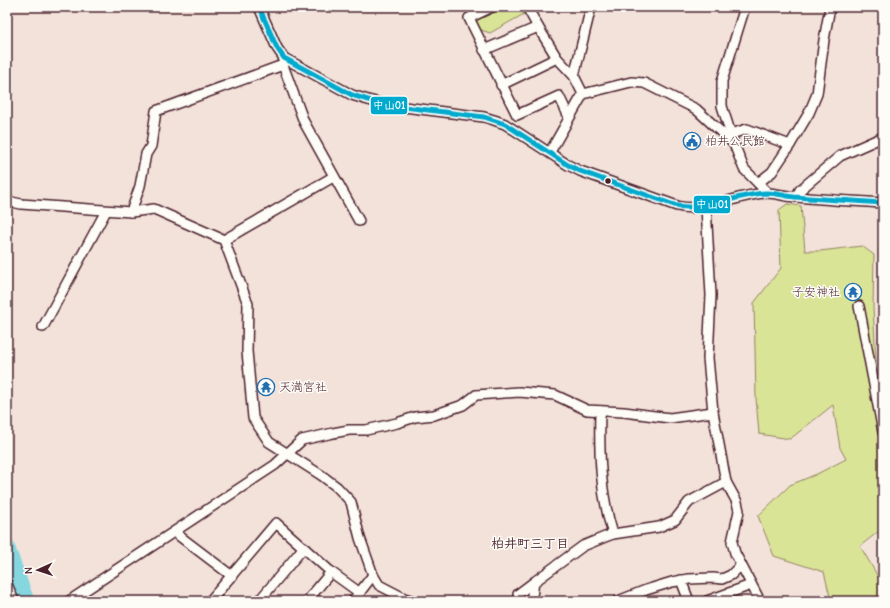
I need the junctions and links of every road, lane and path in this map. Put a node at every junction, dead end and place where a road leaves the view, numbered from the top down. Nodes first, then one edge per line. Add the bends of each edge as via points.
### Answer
1 (259, 7) edge
2 (492, 7) edge
3 (527, 7) edge
4 (591, 7) edge
5 (745, 7) edge
6 (830, 7) edge
7 (538, 27) junction
8 (484, 50) junction
9 (558, 58) junction
10 (284, 61) junction
11 (574, 76) junction
12 (501, 85) junction
13 (583, 94) junction
14 (569, 117) junction
15 (731, 134) junction
16 (883, 137) edge
17 (734, 144) junction
18 (790, 145) junction
19 (550, 152) junction
20 (334, 177) junction
21 (758, 183) junction
22 (768, 193) junction
23 (796, 197) junction
24 (7, 201) edge
25 (883, 203) edge
26 (706, 207) junction
27 (106, 211) junction
28 (131, 212) junction
29 (359, 221) dead end
30 (224, 240) junction
31 (859, 306) dead end
32 (43, 327) dead end
33 (600, 411) junction
34 (713, 412) junction
35 (883, 432) edge
36 (288, 454) junction
37 (726, 482) junction
38 (174, 532) junction
39 (614, 534) junction
40 (304, 548) junction
41 (741, 565) junction
42 (331, 572) junction
43 (232, 576) junction
44 (373, 576) junction
45 (682, 580) junction
46 (534, 582) junction
47 (7, 584) edge
48 (751, 585) junction
49 (360, 593) junction
50 (518, 594) dead end
51 (402, 599) edge
52 (14, 601) edge
53 (69, 601) edge
54 (210, 601) edge
55 (258, 601) edge
56 (307, 601) edge
57 (353, 601) edge
58 (414, 601) edge
59 (529, 601) edge
60 (618, 601) edge
61 (689, 601) edge
62 (707, 601) edge
63 (760, 601) edge

1 - 10 street
2 - 8 street via 469,18
3 - 7 street
4 - 11 street
5 - 15 street via 722,81 722,106
6 - 18 street via 817,94
7 - 8 street
7 - 9 street
8 - 12 street
9 - 11 street
9 - 12 street
10 - 19 street via 368,100 494,120
10 - 20 street via 304,122
10 - 28 street via 156,111 151,146 146,154 140,186
11 - 13 street
12 - 14 street via 518,115 559,96
13 - 14 street
13 - 17 street via 631,82 644,83 696,109
14 - 19 street
15 - 17 street
15 - 18 street via 748,129
16 - 23 street via 840,156 800,190
17 - 21 street via 744,169
18 - 21 street via 772,172
19 - 26 street via 580,171 677,206
20 - 29 street
20 - 30 street
21 - 22 street
22 - 23 street
22 - 26 street via 748,195
23 - 25 street
24 - 27 street
26 - 34 street via 711,295 708,358
27 - 28 street
27 - 32 street
28 - 30 street via 154,209
30 - 36 street via 248,304 247,351 253,418 269,442
31 - 35 street
33 - 34 street via 670,418
33 - 36 street via 587,410 555,395 519,392 476,395 463,405 434,415 415,417 366,430 349,430 302,440
33 - 39 street via 599,443 603,496
34 - 37 street
36 - 38 street
36 - 44 street via 321,475 351,502
37 - 39 street via 689,502 675,520 659,527
37 - 41 street via 739,511 732,542
38 - 43 street
38 - 53 street
39 - 46 street via 584,546
40 - 42 street
40 - 43 street via 276,523
40 - 55 street
41 - 45 street via 731,575 722,579
41 - 48 street
42 - 49 street
42 - 56 street
43 - 54 street
44 - 49 street
44 - 51 street via 379,585
45 - 60 street
45 - 61 street
46 - 50 street
46 - 59 street
47 - 52 street
48 - 62 street
48 - 63 street
49 - 57 street
51 - 58 street

